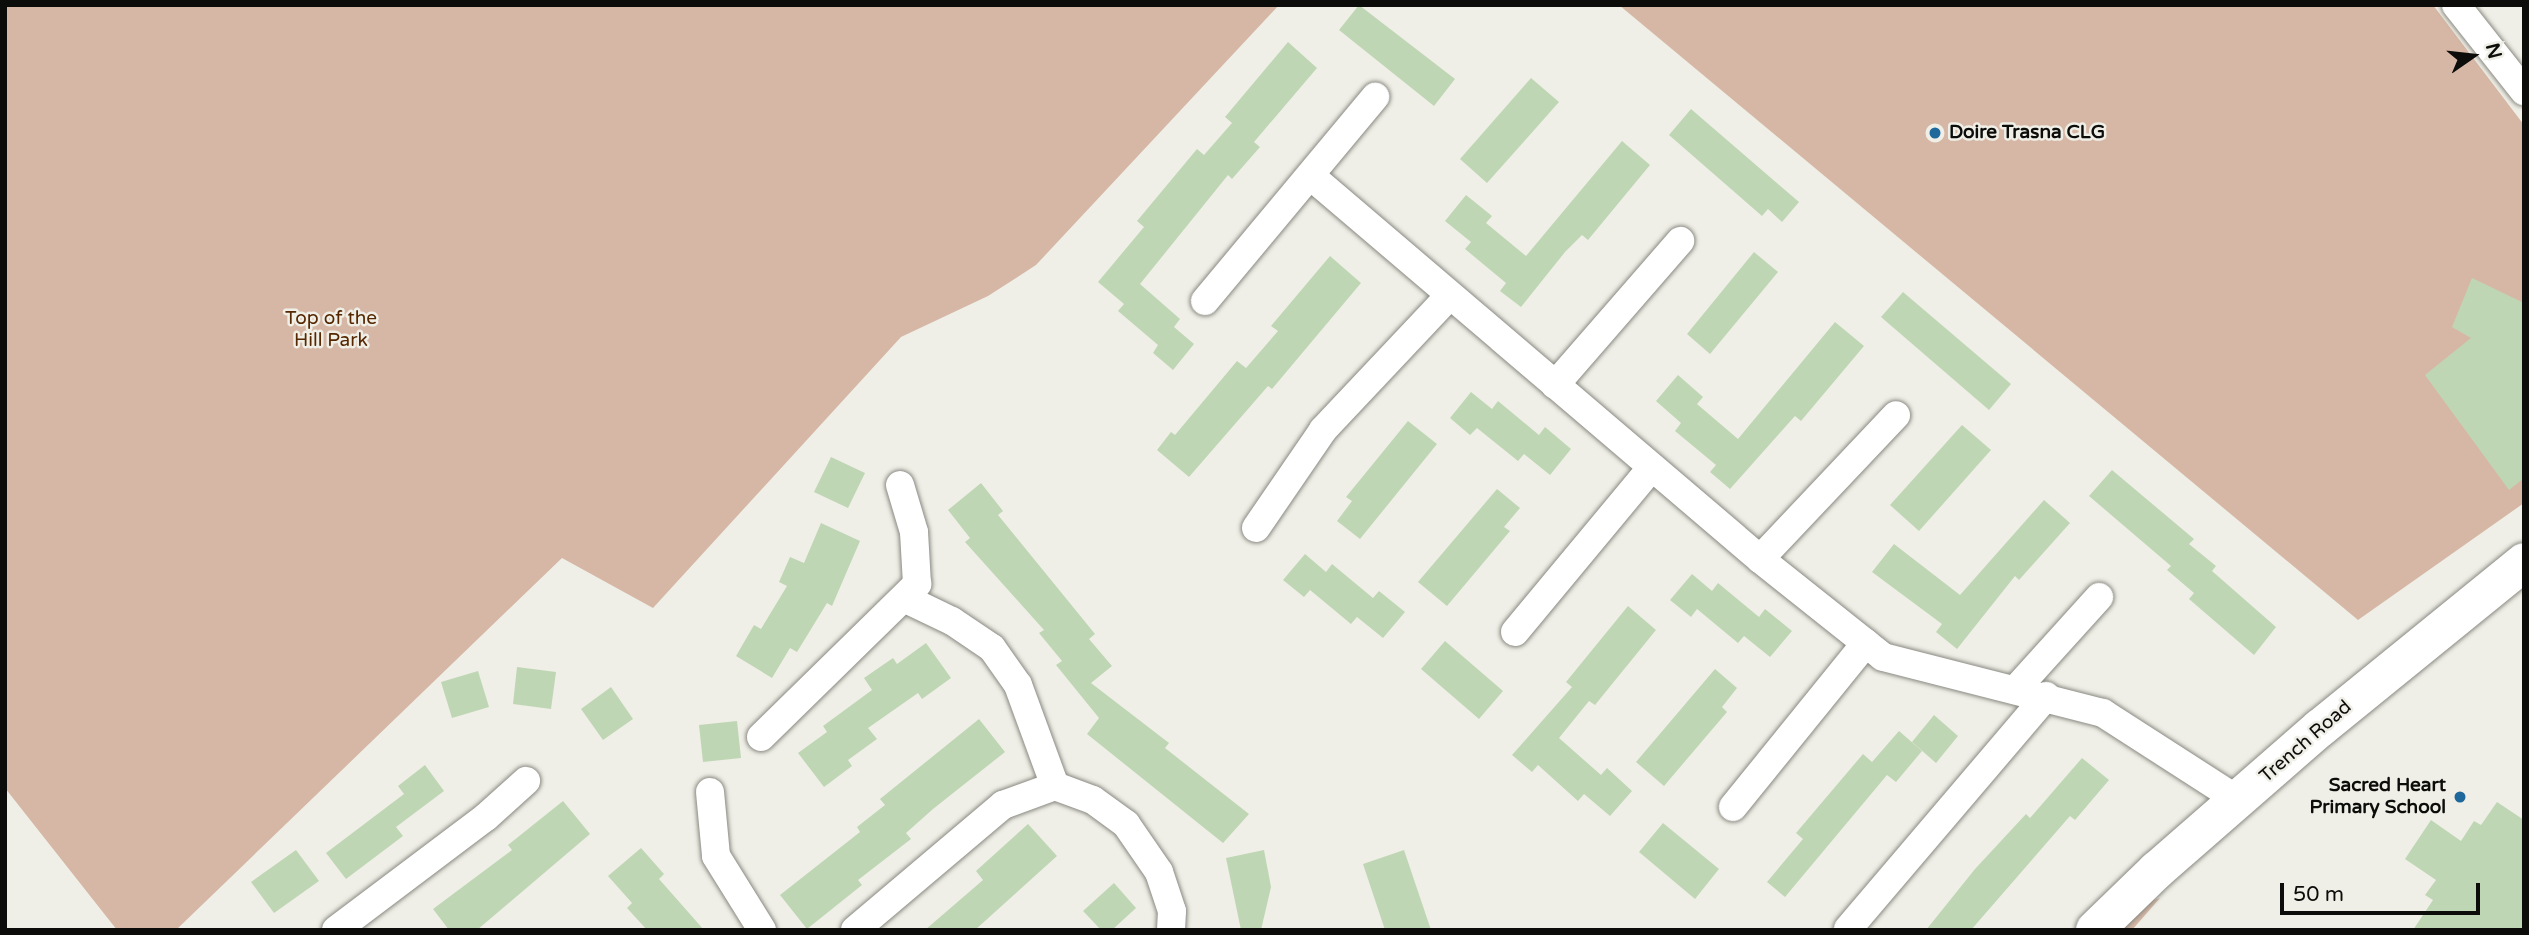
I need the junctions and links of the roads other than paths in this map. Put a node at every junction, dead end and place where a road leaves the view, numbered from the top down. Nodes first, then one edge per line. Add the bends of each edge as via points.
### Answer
1 (2456, 5) edge
2 (2524, 91) edge
3 (1376, 97) dead end
4 (1312, 177) junction
5 (1681, 241) dead end
6 (1450, 296) junction
7 (1205, 301) dead end
8 (1555, 385) junction
9 (1896, 415) dead end
10 (1652, 467) junction
11 (900, 485) dead end
12 (1256, 528) dead end
13 (1760, 559) junction
14 (2524, 562) edge
15 (2099, 597) dead end
16 (906, 599) junction
17 (1515, 632) dead end
18 (1866, 643) junction
19 (2016, 689) junction
20 (2046, 696) junction
21 (761, 737) dead end
22 (526, 781) dead end
23 (1055, 786) junction
24 (710, 792) dead end
25 (2238, 800) junction
26 (1733, 807) dead end
27 (1848, 929) edge
28 (336, 930) edge
29 (762, 930) edge
30 (855, 930) edge
31 (1171, 930) edge
32 (2095, 930) edge

1 - 2 street
3 - 4 street
4 - 6 street
4 - 7 street
5 - 8 street
6 - 8 street
6 - 12 street via 1323,430
8 - 10 street
9 - 13 street
10 - 13 street
10 - 17 street
11 - 16 street via 917,555 916,584
13 - 18 street
14 - 25 street, Trench Road
15 - 19 street
16 - 21 street via 837,658
16 - 23 street via 952,621 992,648 1018,685
18 - 19 street via 1882,657
18 - 26 street
19 - 20 street
20 - 25 street via 2103,713
20 - 27 street
22 - 28 street via 486,817
23 - 30 street via 1003,805
23 - 31 street via 1094,800 1126,824 1159,872 1172,911
24 - 29 street via 716,856
25 - 32 street, Trench Road

